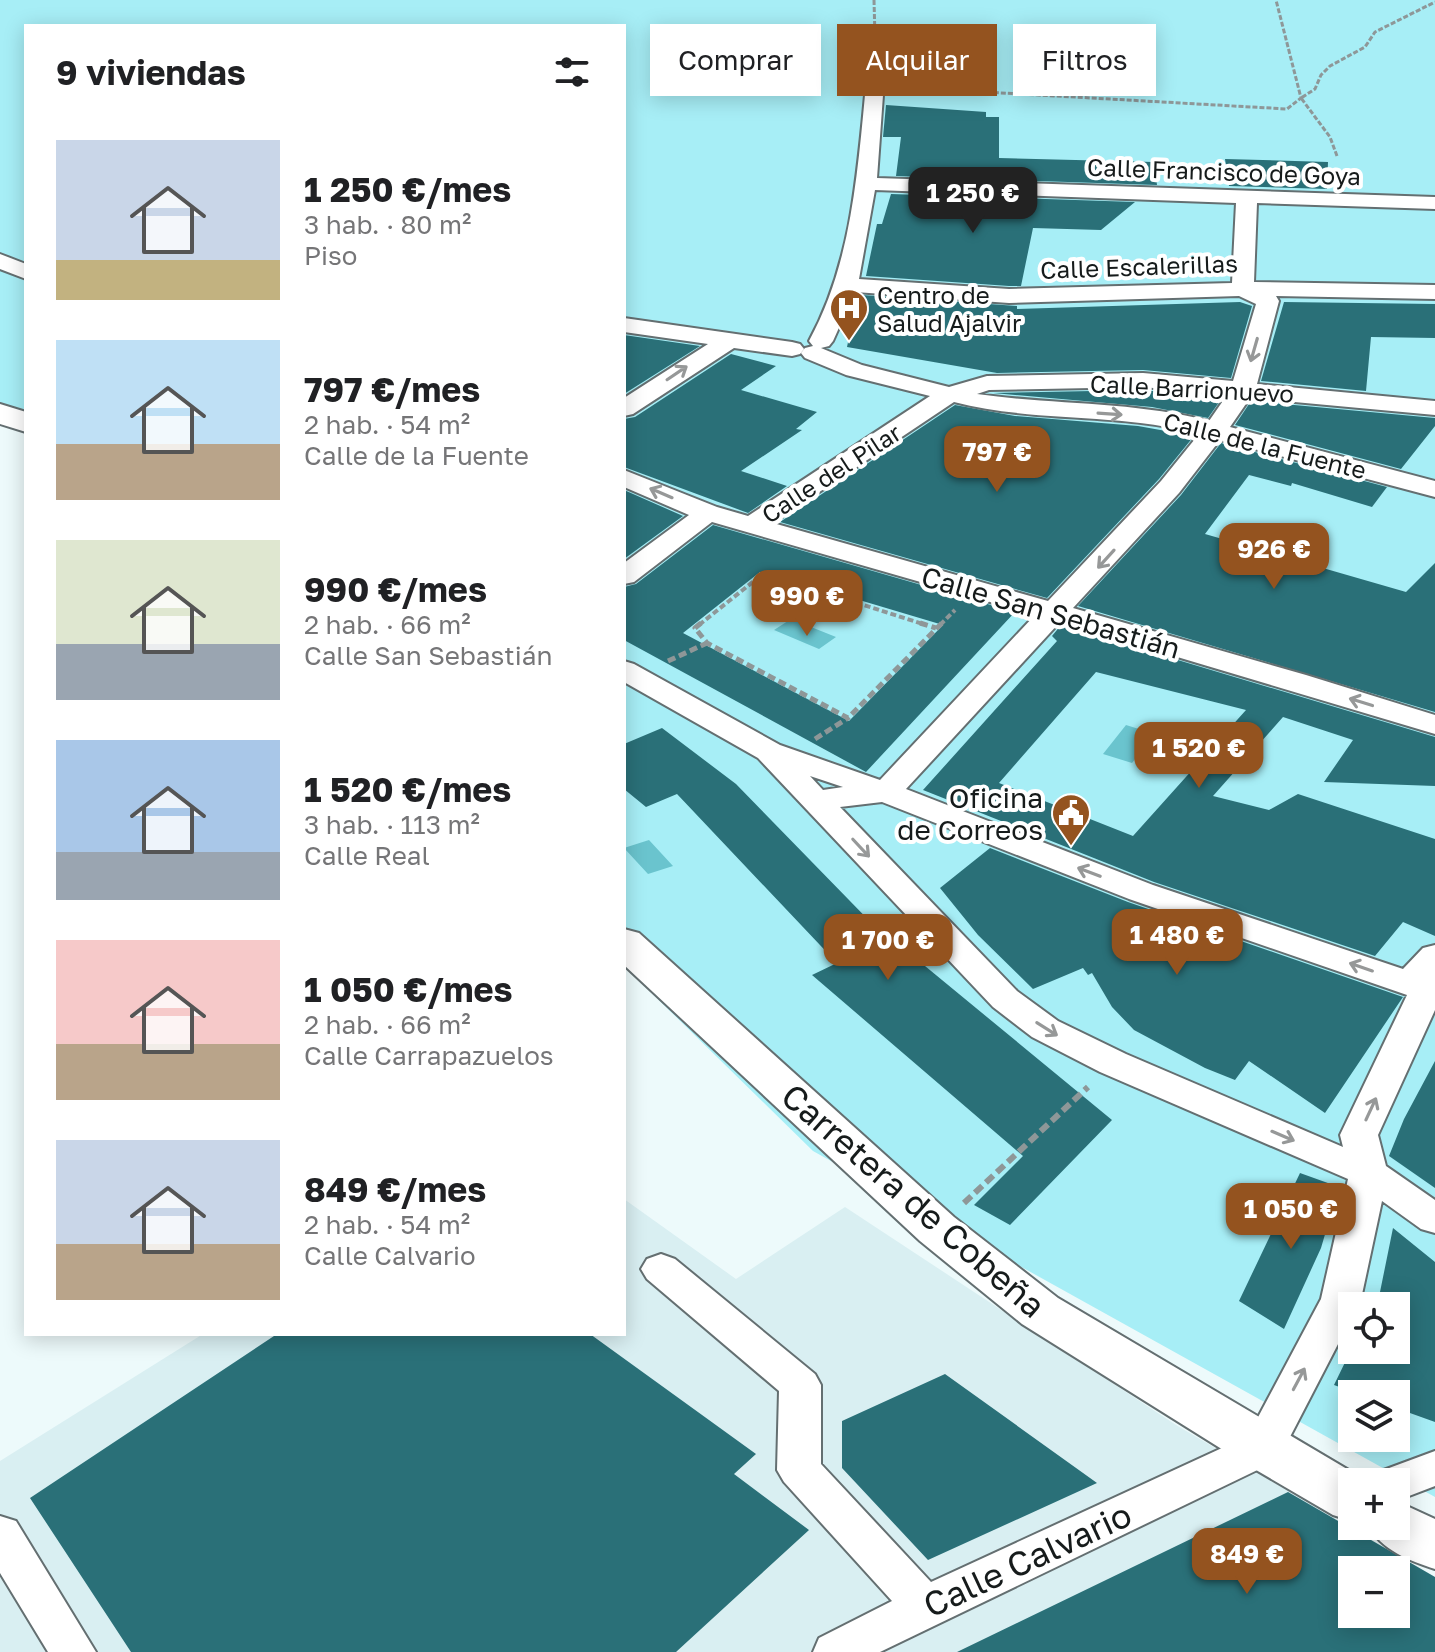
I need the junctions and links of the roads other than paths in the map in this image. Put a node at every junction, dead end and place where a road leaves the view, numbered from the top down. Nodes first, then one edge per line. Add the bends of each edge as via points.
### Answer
1 (874, 96) edge
2 (867, 184) junction
3 (1247, 198) junction
4 (1435, 203) edge
5 (0, 247) edge
6 (24, 250) edge
7 (0, 261) edge
8 (24, 270) edge
9 (844, 285) junction
10 (1243, 289) junction
11 (1435, 292) edge
12 (626, 325) edge
13 (731, 339) junction
14 (813, 347) junction
15 (987, 383) junction
16 (1243, 390) junction
17 (950, 394) junction
18 (626, 408) edge
19 (1435, 408) edge
20 (0, 413) edge
21 (24, 422) edge
22 (1216, 429) junction
23 (626, 479) edge
24 (1435, 489) edge
25 (708, 513) junction
26 (752, 525) junction
27 (626, 574) edge
28 (1055, 614) junction
29 (626, 671) edge
30 (1435, 725) edge
31 (769, 751) junction
32 (885, 792) junction
33 (816, 800) junction
34 (626, 944) edge
35 (1432, 979) edge
36 (1369, 1173) junction
37 (1435, 1219) edge
38 (661, 1269) dead end
39 (1263, 1448) junction
40 (1435, 1468) edge
41 (1410, 1478) edge
42 (1338, 1491) edge
43 (1410, 1532) edge
44 (0, 1534) edge
45 (1435, 1546) edge
46 (925, 1606) junction
47 (73, 1652) edge
48 (836, 1652) edge

1 - 2 street
2 - 3 street, Calle Francisco de Goya
2 - 9 street
3 - 4 street, Calle Francisco de Goya
3 - 10 street
5 - 6 street
7 - 8 street
9 - 10 street, Calle Escalerillas via 1009,296
9 - 14 street via 828,330
10 - 11 street, Calle Escalerillas
10 -> 16 street via 1268,301
12 - 13 street, Calle de la Fuente
13 - 14 street, Calle de la Fuente
18 -> 13 street
14 - 15 street, Calle de la Fuente
14 - 17 street, Calle de la Fuente via 854,370
15 - 16 street, Calle Barrionuevo via 1143,380
15 - 17 street, Calle Barrionuevo
16 - 19 street, Calle Barrionuevo
16 - 22 street
17 -> 22 street, Calle de la Fuente via 1027,408 1168,418
17 - 26 street, Calle del Pilar
20 - 21 street
22 - 24 street, Calle de la Fuente
22 -> 28 street
25 -> 23 street, Calle San Sebastián
25 - 26 street, Calle San Sebastián
25 - 27 street
26 - 28 street, Calle San Sebastián
30 -> 28 street, Calle San Sebastián
28 - 32 street
29 - 31 street
31 - 32 street
31 - 33 street
32 - 33 street
35 -> 32 street via 1141,892
33 -> 36 street via 1005,999 1045,1029
34 - 39 street, Carretera de Cobeña via 937,1229 1040,1311
36 -> 35 street via 1359,1135
36 - 37 street
39 -> 36 street via 1341,1299
38 - 46 street via 800,1385 799,1470
39 - 42 street, Carretera de Cobeña
39 - 46 street, Calle Calvario
40 - 41 street
43 - 45 street
44 - 47 street
46 - 48 street, Calle Calvario

